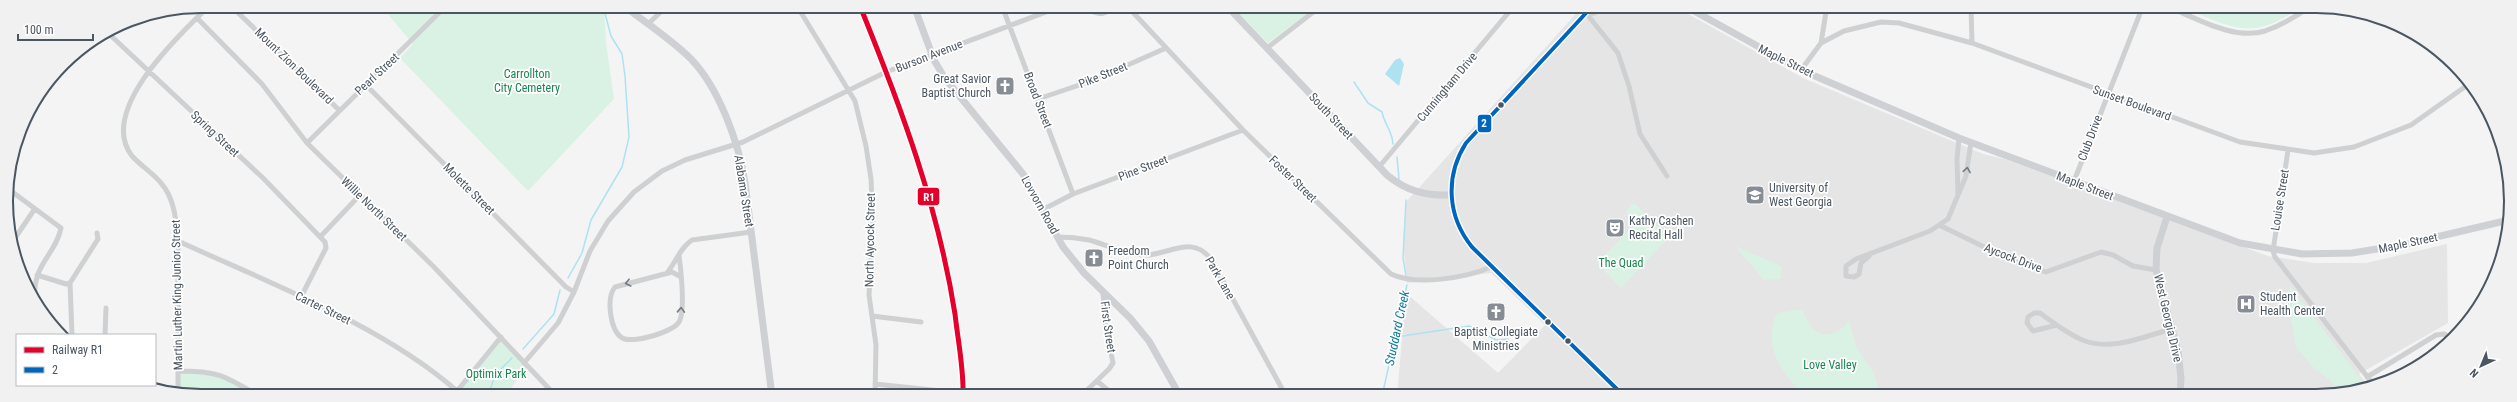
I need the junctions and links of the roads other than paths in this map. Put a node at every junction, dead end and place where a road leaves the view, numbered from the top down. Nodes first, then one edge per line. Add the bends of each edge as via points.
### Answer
1 (202, 13) edge
2 (238, 13) edge
3 (439, 13) edge
4 (633, 13) edge
5 (660, 13) edge
6 (801, 13) edge
7 (917, 13) edge
8 (1005, 13) edge
9 (1044, 13) edge
10 (1097, 13) edge
11 (1107, 13) edge
12 (1134, 13) edge
13 (1234, 13) edge
14 (1312, 13) edge
15 (1508, 13) edge
16 (1584, 13) edge
17 (1589, 13) edge
18 (1698, 13) edge
19 (1826, 13) edge
20 (1971, 13) edge
21 (2140, 13) edge
22 (2184, 13) edge
23 (2300, 13) edge
24 (197, 18) junction
25 (648, 24) junction
26 (1010, 26) junction
27 (111, 36) edge
28 (1821, 43) junction
29 (1972, 43) junction
30 (1166, 48) junction
31 (1267, 48) junction
32 (932, 54) junction
33 (1802, 70) junction
34 (148, 71) junction
35 (366, 85) junction
36 (2465, 87) edge
37 (848, 90) junction
38 (2108, 94) junction
39 (1038, 99) junction
40 (339, 110) junction
41 (1243, 130) junction
42 (1960, 138) junction
43 (1971, 142) junction
44 (308, 143) junction
45 (736, 144) junction
46 (2288, 150) junction
47 (1379, 167) junction
48 (1667, 176) dead end
49 (2074, 181) junction
50 (13, 194) edge
51 (1074, 194) junction
52 (1451, 195) junction
53 (1958, 195) junction
54 (359, 196) junction
55 (1044, 209) junction
56 (34, 210) junction
57 (2167, 217) junction
58 (2503, 221) edge
59 (1939, 225) junction
60 (751, 232) junction
61 (97, 233) dead end
62 (17, 236) edge
63 (321, 236) junction
64 (1058, 237) junction
65 (178, 241) junction
66 (2273, 251) junction
67 (679, 256) junction
68 (1869, 256) junction
69 (1491, 267) junction
70 (2156, 270) junction
71 (666, 273) junction
72 (37, 275) junction
73 (681, 277) junction
74 (70, 283) junction
75 (36, 290) edge
76 (574, 292) junction
77 (1103, 292) junction
78 (301, 297) junction
79 (106, 308) dead end
80 (872, 316) junction
81 (921, 322) dead end
82 (2057, 325) junction
83 (2172, 329) junction
84 (72, 334) edge
85 (105, 334) edge
86 (2447, 336) edge
87 (501, 337) junction
88 (524, 362) junction
89 (179, 371) junction
90 (2367, 377) junction
91 (1097, 381) junction
92 (2370, 381) edge
93 (875, 384) junction
94 (178, 387) edge
95 (247, 389) edge
96 (451, 389) edge
97 (458, 389) edge
98 (549, 389) edge
99 (771, 389) edge
100 (875, 389) edge
101 (922, 389) edge
102 (1088, 389) edge
103 (1107, 389) edge
104 (1176, 389) edge
105 (1282, 389) edge
106 (1617, 389) edge
107 (2180, 389) edge

1 - 24 street, Martin Luther King Junior Street
2 - 40 street, Mount Zion Boulevard
3 - 35 street, Pearl Street
4 - 25 street, Alabama Street
5 - 25 street
6 - 37 street, North Aycock Street
7 - 32 street, Lovvorn Road
8 - 26 street, Broad Street
9 - 26 street, Burson Avenue
10 - 11 street
12 - 30 street, Foster Street
13 - 31 street, South Street
14 - 31 street
15 - 47 street, Cunningham Drive
16 - 52 street via 1466,143 1454,170
17 - 48 street via 1618,53 1630,86 1640,134
18 - 33 street, Maple Street
19 - 28 street
20 - 29 street
21 - 38 street, Club Drive
22 - 23 street via 2242,33 2264,31
24 - 34 street, Martin Luther King Junior Street
24 - 44 street, Willie North Street via 262,84
25 - 45 street, Alabama Street via 702,72
26 - 32 street, Burson Avenue
26 - 39 street, Broad Street
27 - 34 street, Spring Street
28 - 29 street, Sunset Boulevard via 1858,26 1881,22 1899,23
28 - 33 street
29 - 38 street, Sunset Boulevard
30 - 39 street, Pike Street via 1094,80
30 - 41 street, Foster Street
31 - 47 street, South Street
32 - 37 street, Burson Avenue
32 - 55 street, Lovvorn Road via 944,77 1007,152
33 - 42 street, Maple Street
34 - 63 street, Spring Street
34 - 65 street, Martin Luther King Junior Street via 126,111 122,127 125,143 132,156 161,184 171,200 176,216
35 - 40 street, Pearl Street
35 - 76 street, Molette Street via 566,287
36 - 46 street, Sunset Boulevard via 2412,125 2354,147 2314,153
37 - 45 street, Burson Avenue
37 - 80 street, North Aycock Street via 858,108 871,179
38 - 46 street, Sunset Boulevard via 2240,142
38 - 49 street, Club Drive
39 - 51 street, Broad Street
40 - 44 street, Pearl Street
41 - 51 street, Pine Street
41 - 69 street, Foster Street via 1391,274 1412,281 1455,276
42 - 43 street, Maple Street
42 - 53 street via 1957,159
43 - 49 street, Maple Street
53 -> 43 street via 1966,176
44 - 54 street, Willie North Street
45 - 60 street, Alabama Street via 742,167
45 - 76 street, Burson Avenue via 673,165 634,192 616,211 598,237
46 - 66 street, Louise Street
47 - 52 street, South Street via 1399,184 1411,190 1428,195
49 - 57 street, Maple Street
50 - 56 street
51 - 55 street, Pine Street
52 - 69 street via 1461,232
53 - 59 street via 1948,219
54 - 63 street
54 - 87 street, Willie North Street
55 - 64 street, Lovvorn Road
56 - 62 street
56 - 72 street via 61,228 60,235
57 - 66 street, Maple Street via 2240,243
57 - 70 street, West Georgia Drive via 2158,248
58 - 66 street, Maple Street via 2402,245 2352,253 2323,255
59 - 68 street
59 - 70 street, Aycock Drive via 2004,257 2046,272 2101,252 2113,254 2132,266
60 - 67 street via 692,240 684,245
60 - 99 street, Alabama Street
61 - 74 street via 98,239
63 - 78 street via 326,248
64 - 77 street, Lovvorn Road via 1084,273
64 - 105 street, Park Lane via 1089,240 1105,247 1147,255 1193,246 1202,249 1211,259
65 - 78 street, Carter Street
65 - 89 street, Martin Luther King Junior Street
66 - 90 street via 2279,264
67 - 71 street
67 - 73 street
68 - 68 street via 1856,259 1846,266 1846,276 1854,277 1859,274 1861,263
69 - 106 street
70 - 83 street, West Georgia Drive
71 - 73 street via 675,272
71 -> 73 street via 619,285 612,291 610,312 615,328 622,338 643,338 676,326 680,320
72 - 74 street
72 - 75 street
74 - 84 street
76 - 88 street, Burson Avenue via 558,323
77 - 91 street, First Street via 1106,328 1113,363
77 - 104 street, Lovvorn Road via 1149,341
78 - 96 street, Carter Street via 389,341 440,376
79 - 85 street
80 - 81 street
80 - 93 street, North Aycock Street via 876,345
82 - 82 street via 2040,313 2028,317 2027,323 2033,331
82 - 83 street via 2084,341 2103,344 2125,342
83 - 107 street, West Georgia Drive via 2178,351
86 - 90 street via 2436,335
87 - 88 street, Willie North Street
87 - 97 street
88 - 98 street, Willie North Street
89 - 94 street, Martin Luther King Junior Street
89 - 95 street via 220,374
90 - 92 street
91 - 102 street, First Street
91 - 103 street
93 - 100 street, North Aycock Street
93 - 101 street

